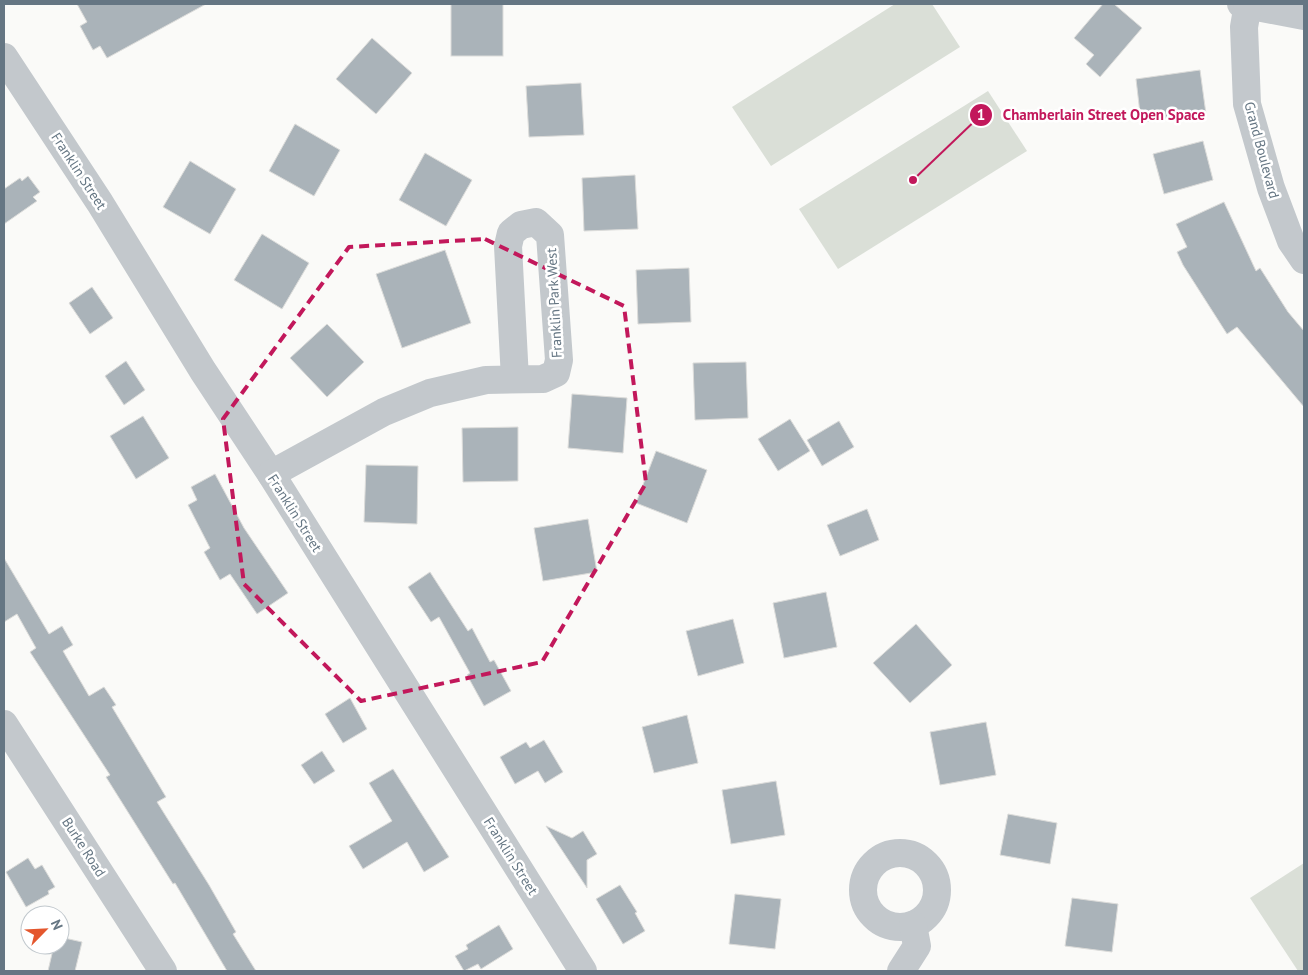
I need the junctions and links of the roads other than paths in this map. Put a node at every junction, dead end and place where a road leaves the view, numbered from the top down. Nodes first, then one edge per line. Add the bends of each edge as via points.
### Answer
1 (1246, 4) edge
2 (1304, 16) edge
3 (4, 57) edge
4 (1304, 260) edge
5 (515, 379) junction
6 (271, 474) junction
7 (4, 724) edge
8 (913, 925) dead end
9 (164, 971) edge
10 (583, 971) edge
11 (902, 971) edge

1 - 2 street
1 - 4 street, Grand Boulevard via 1248,104 1271,188 1291,241
3 - 6 street, Franklin Street
5 - 5 street, Franklin Park West via 543,379 556,373 558,360 550,235 536,222 521,225 511,233 508,246
5 - 6 street, Franklin Park West via 486,380 430,393 384,412
6 - 10 street, Franklin Street
7 - 9 street, Burke Road
8 - 11 street via 918,946

